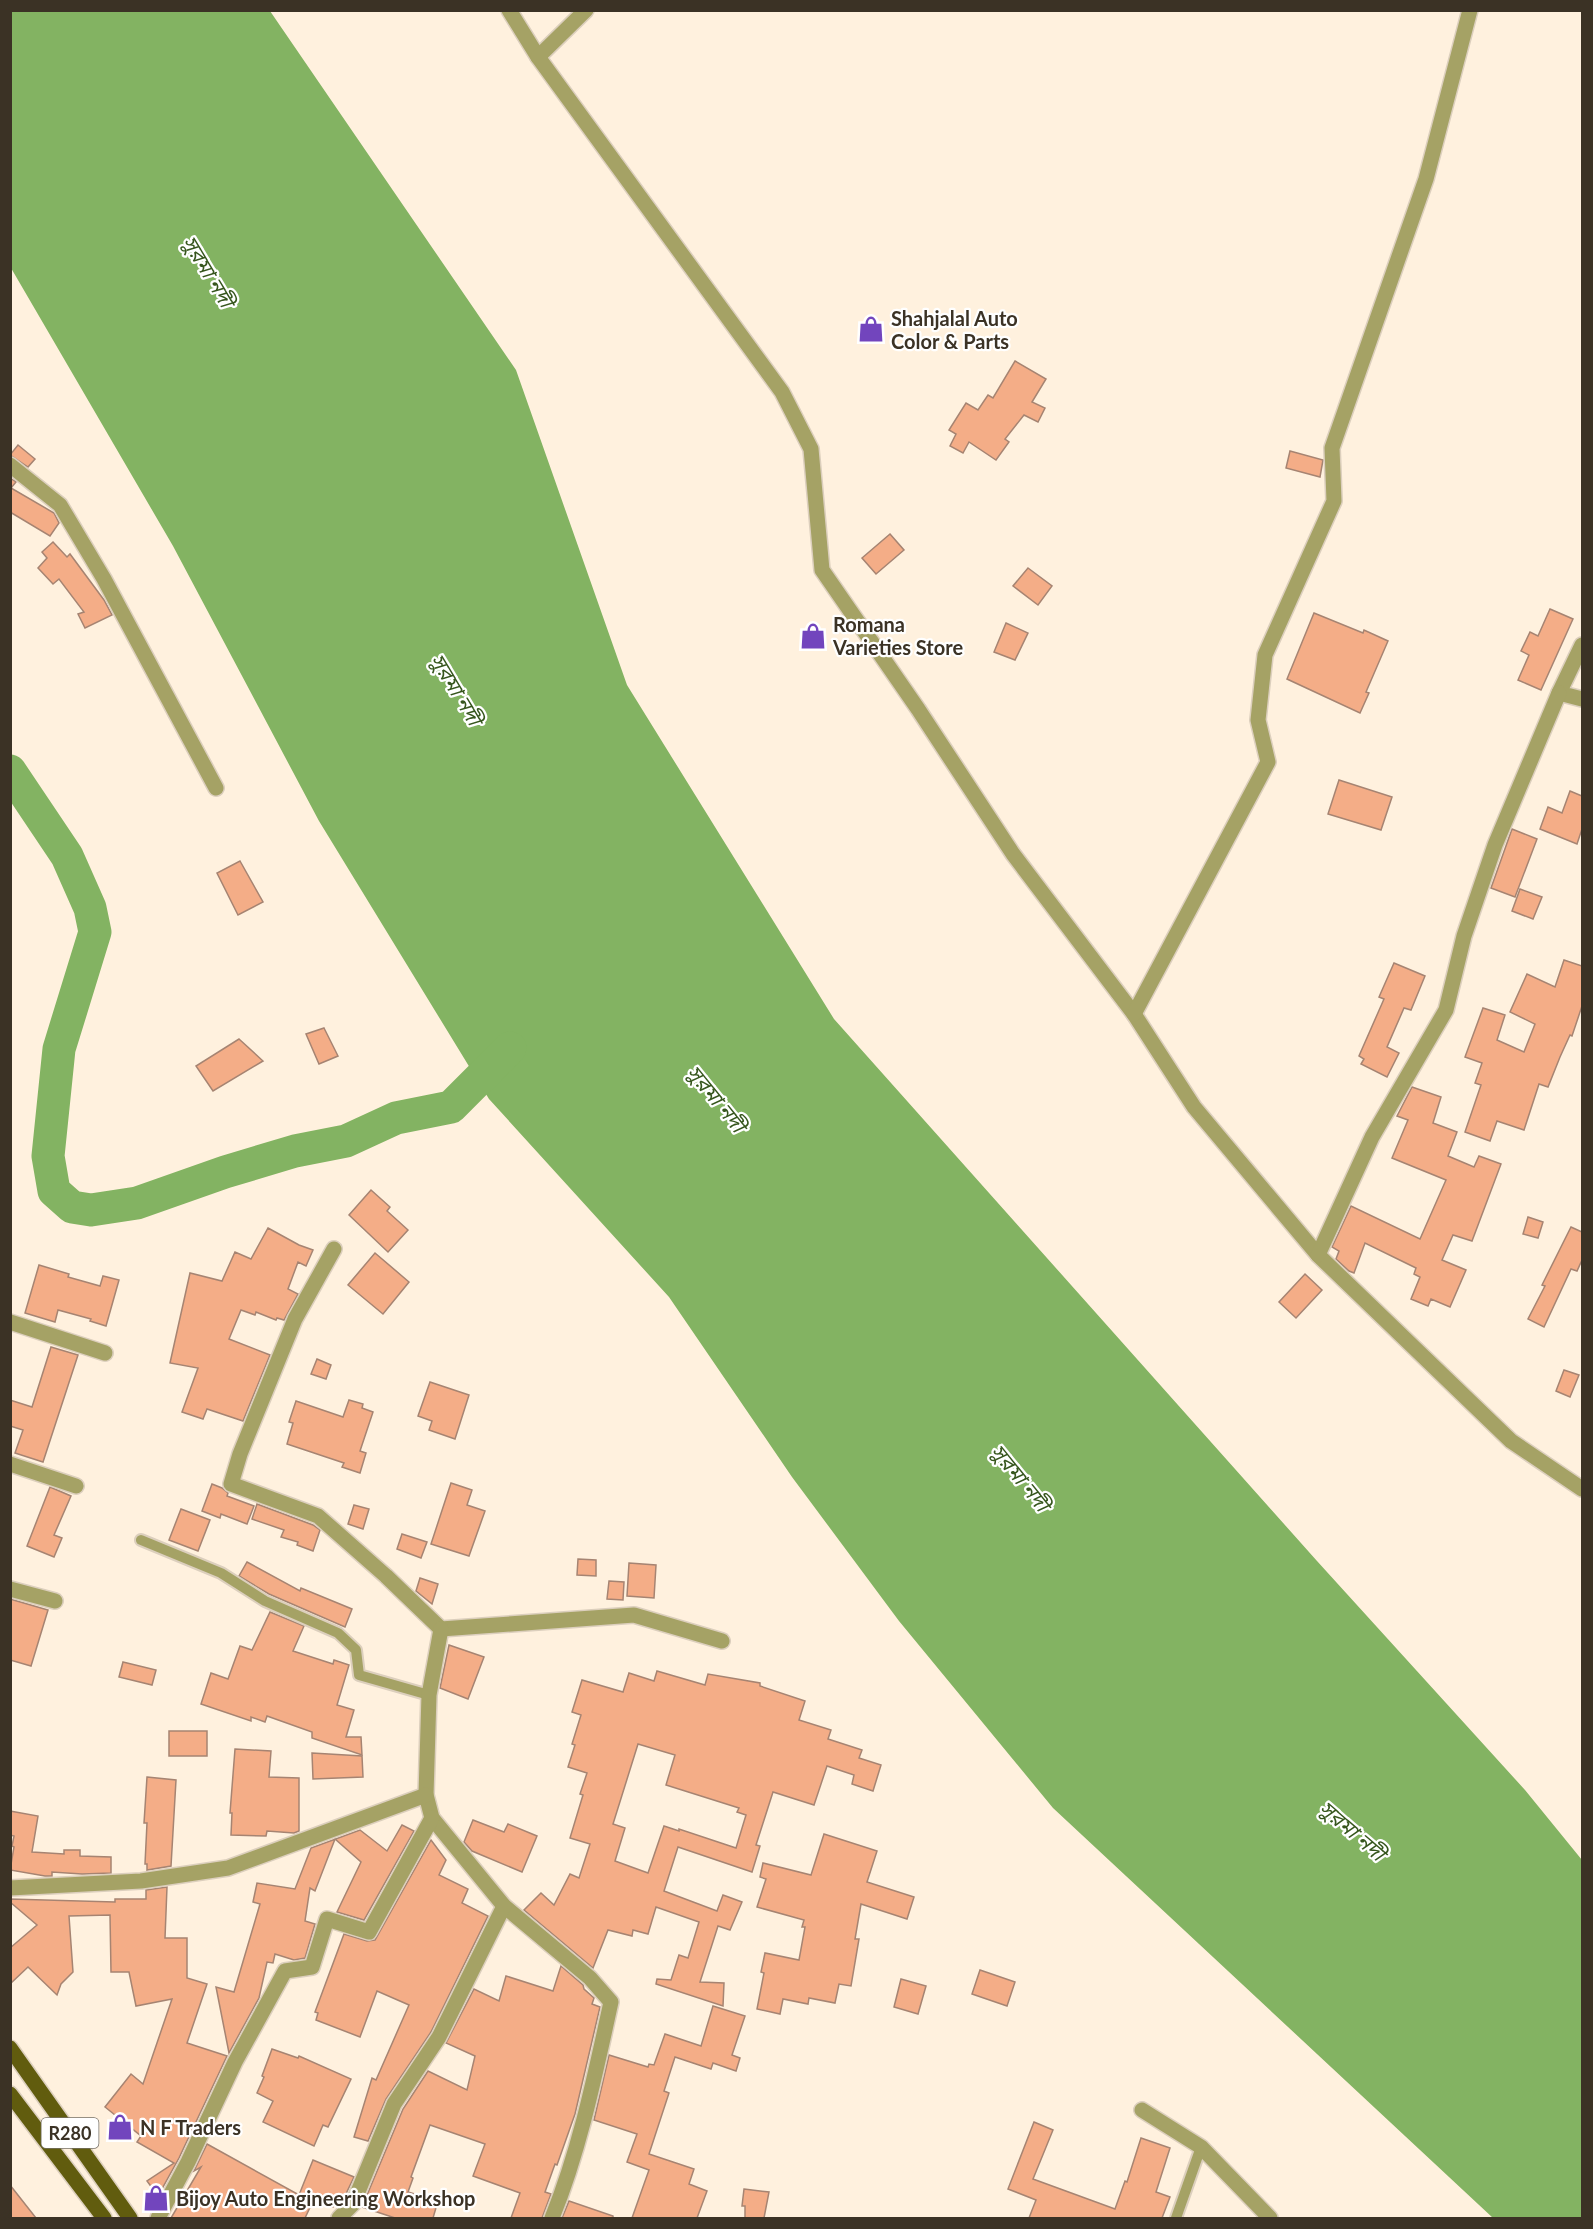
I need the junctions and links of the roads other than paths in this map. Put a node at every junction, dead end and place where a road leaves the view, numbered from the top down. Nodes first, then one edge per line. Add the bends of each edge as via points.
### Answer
1 (509, 10) edge
2 (586, 10) edge
3 (1470, 10) edge
4 (538, 57) junction
5 (10, 465) edge
6 (1582, 645) edge
7 (1559, 693) junction
8 (1582, 699) edge
9 (216, 788) dead end
10 (1134, 1014) junction
11 (334, 1248) dead end
12 (1318, 1255) junction
13 (10, 1322) edge
14 (105, 1353) dead end
15 (10, 1464) edge
16 (76, 1486) dead end
17 (1582, 1489) edge
18 (141, 1540) dead end
19 (10, 1589) edge
20 (55, 1601) dead end
21 (441, 1629) junction
22 (722, 1641) dead end
23 (429, 1695) junction
24 (426, 1795) junction
25 (432, 1818) junction
26 (10, 1888) edge
27 (504, 1906) junction
28 (10, 2048) edge
29 (10, 2094) edge
30 (1143, 2110) dead end
31 (1201, 2146) junction
32 (104, 2218) edge
33 (130, 2218) edge
34 (159, 2218) edge
35 (339, 2218) edge
36 (552, 2218) edge
37 (1176, 2218) edge
38 (1270, 2218) edge

1 - 4 street
2 - 4 street
3 - 10 street via 1426,179 1332,448 1334,501 1265,655 1258,720 1268,762
4 - 10 street via 782,392 811,449 822,570 1012,854
5 - 9 street via 60,505
6 - 7 street
7 - 8 street
7 - 12 street via 1495,845 1464,936 1446,1010 1372,1137
10 - 12 street via 1194,1107
11 - 21 street via 295,1319 231,1484 318,1516
12 - 17 street via 1511,1442
13 - 14 street
15 - 16 street
18 - 23 lane via 221,1573 265,1601 338,1633 356,1650 359,1675
19 - 20 street
21 - 22 street via 633,1615
21 - 23 street
23 - 24 street
24 - 25 street
24 - 26 street via 228,1868 141,1881
25 - 27 street
25 - 34 street via 369,1932 327,1919 312,1967 285,1971 235,2062
27 - 35 street via 439,2037 394,2104 353,2204
27 - 36 street via 590,1978 610,2002 587,2113
28 - 33 main road, R280
29 - 32 main road, R280
30 - 31 street
31 - 37 lane
31 - 38 street

